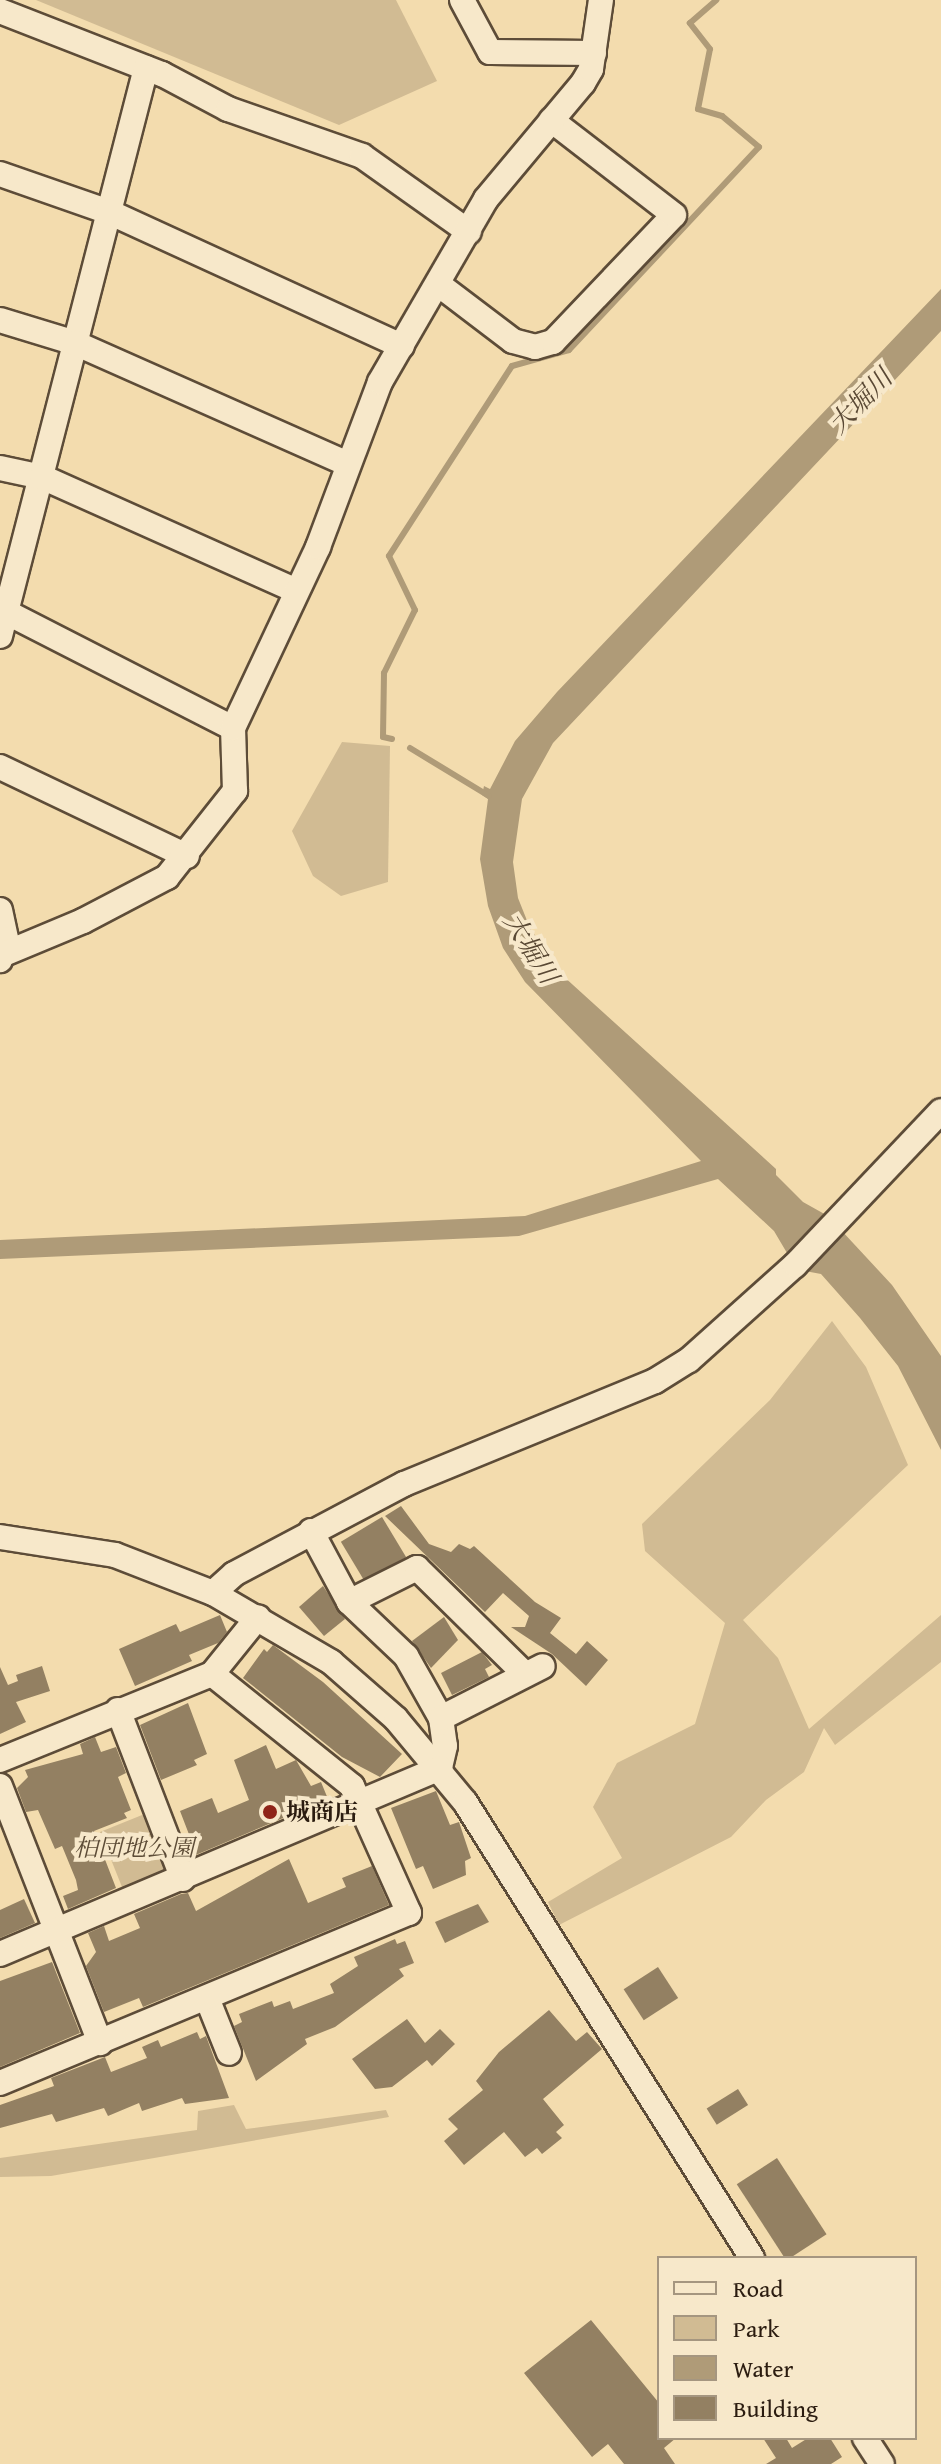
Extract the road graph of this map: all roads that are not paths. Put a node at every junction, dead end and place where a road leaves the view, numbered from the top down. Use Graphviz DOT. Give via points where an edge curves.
graph roads {
  1 [pos="462,0"];
  2 [pos="601,0"];
  3 [pos="0,11"];
  4 [pos="594,53"];
  5 [pos="146,68"];
  6 [pos="551,120"];
  7 [pos="0,174"];
  8 [pos="109,212"];
  9 [pos="469,232"];
  10 [pos="438,284"];
  11 [pos="0,320"];
  12 [pos="75,343"];
  13 [pos="402,346"];
  14 [pos="346,463"];
  15 [pos="0,468"];
  16 [pos="42,477"];
  17 [pos="295,590"];
  18 [pos="6,612"];
  19 [pos="0,636"];
  20 [pos="233,728"];
  21 [pos="0,767"];
  22 [pos="187,856"];
  23 [pos="0,910"];
  24 [pos="2,957"];
  25 [pos="941,1111"];
  26 [pos="311,1531"];
  27 [pos="0,1537"];
  28 [pos="213,1593"];
  29 [pos="349,1602"];
  30 [pos="258,1617"];
  31 [pos="212,1674"];
  32 [pos="118,1710"];
  33 [pos="441,1718"];
  34 [pos="0,1760"];
  35 [pos="440,1768"];
  36 [pos="0,1786"];
  37 [pos="360,1802"];
  38 [pos="183,1879"];
  39 [pos="56,1931"];
  40 [pos="0,1954"];
  41 [pos="207,1998"];
  42 [pos="100,2043"];
  43 [pos="229,2053"];
  44 [pos="0,2083"];
  45 [pos="751,2256"];
  46 [pos="866,2440"];
  47 [pos="882,2464"];
  1 -- 4 [label="street" via="490,52"];
  2 -- 4 [label="street"];
  3 -- 5 [label="street"];
  4 -- 6 [label="street" via="583,83"];
  5 -- 8 [label="street"];
  5 -- 9 [label="street" via="228,109 362,156"];
  6 -- 9 [label="street" via="486,199"];
  6 -- 10 [label="street" via="674,215 553,342 544,345 513,341"];
  7 -- 8 [label="street"];
  8 -- 12 [label="street"];
  8 -- 13 [label="street"];
  9 -- 10 [label="street"];
  10 -- 13 [label="street"];
  11 -- 12 [label="street"];
  12 -- 14 [label="street"];
  12 -- 16 [label="street"];
  13 -- 14 [label="street" via="380,382"];
  14 -- 17 [label="street" via="318,547"];
  15 -- 16 [label="street"];
  16 -- 17 [label="street"];
  16 -- 18 [label="street"];
  17 -- 20 [label="street"];
  18 -- 19 [label="street"];
  18 -- 20 [label="street"];
  20 -- 22 [label="street" via="235,791"];
  21 -- 22 [label="street"];
  22 -- 24 [label="street" via="167,877"];
  23 -- 24 [label="street"];
  25 -- 26 [label="street" via="743,1316 655,1381 404,1484"];
  26 -- 28 [label="street" via="234,1574"];
  26 -- 29 [label="street"];
  27 -- 28 [label="street" via="115,1555"];
  28 -- 30 [label="street"];
  29 -- 33 [label="street" via="406,1656"];
  29 -- 33 [label="street" via="417,1568 534,1670"];
  30 -- 31 [label="street"];
  30 -- 35 [label="street" via="331,1662 396,1719"];
  31 -- 32 [label="street"];
  31 -- 37 [label="street" via="352,1786"];
  32 -- 34 [label="street"];
  32 -- 38 [label="street"];
  33 -- 35 [label="street" via="445,1746"];
  35 -- 37 [label="street"];
  35 -- 45 [label="street"];
  36 -- 39 [label="street"];
  37 -- 38 [label="street"];
  37 -- 41 [label="street" via="409,1913"];
  38 -- 39 [label="street"];
  39 -- 40 [label="street"];
  39 -- 42 [label="street"];
  41 -- 42 [label="street"];
  41 -- 43 [label="street"];
  42 -- 44 [label="street"];
  46 -- 47 [label="street"];
}
